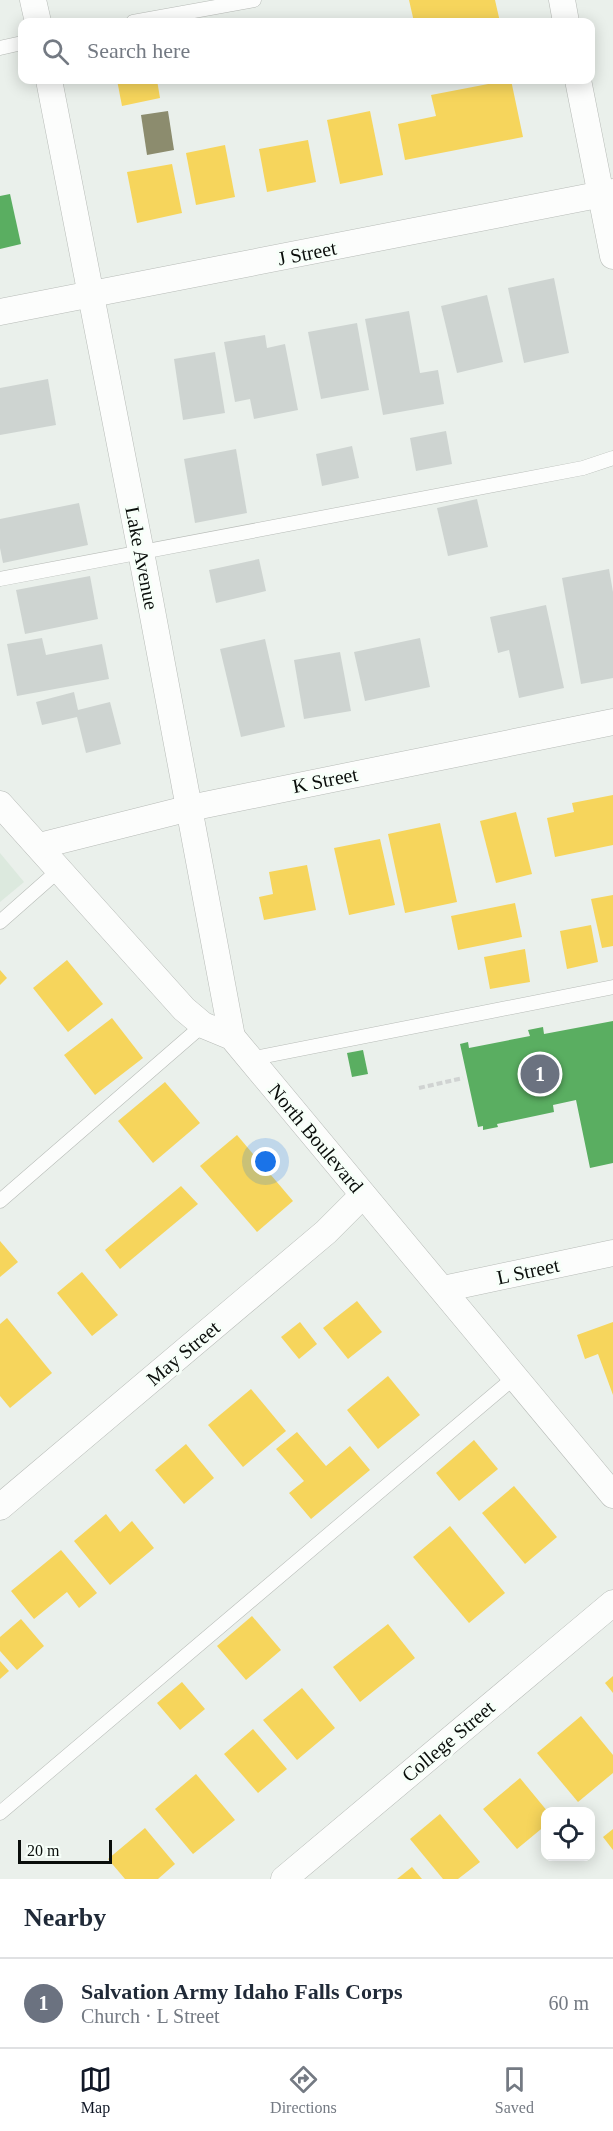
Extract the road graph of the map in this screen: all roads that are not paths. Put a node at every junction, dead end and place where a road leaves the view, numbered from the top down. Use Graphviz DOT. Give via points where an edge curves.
graph roads {
  1 [pos="33,0"];
  2 [pos="254,0"];
  3 [pos="562,0"];
  4 [pos="37,18"];
  5 [pos="155,18"];
  6 [pos="565,18"];
  7 [pos="18,44"];
  8 [pos="0,48"];
  9 [pos="50,84"];
  10 [pos="579,84"];
  11 [pos="607,193"];
  12 [pos="613,256"];
  13 [pos="91,296"];
  14 [pos="0,312"];
  15 [pos="613,458"];
  16 [pos="141,552"];
  17 [pos="0,579"];
  18 [pos="613,722"];
  19 [pos="0,804"];
  20 [pos="190,808"];
  21 [pos="39,846"];
  22 [pos="59,870"];
  23 [pos="0,922"];
  24 [pos="613,987"];
  25 [pos="203,1025"];
  26 [pos="232,1037"];
  27 [pos="250,1059"];
  28 [pos="363,1195"];
  29 [pos="0,1201"];
  30 [pos="613,1253"];
  31 [pos="443,1289"];
  32 [pos="516,1376"];
  33 [pos="613,1495"];
  34 [pos="0,1507"];
  35 [pos="613,1603"];
  36 [pos="0,1813"];
  37 [pos="284,1879"];
  1 -- 4 [label="street"];
  2 -- 5 [label="lane"];
  3 -- 6 [label="street"];
  7 -- 8 [label="lane"];
  9 -- 13 [label="street, Lake Avenue"];
  10 -- 11 [label="street"];
  11 -- 12 [label="street"];
  11 -- 13 [label="street, J Street"];
  13 -- 14 [label="street, J Street"];
  13 -- 16 [label="street, Lake Avenue"];
  15 -- 16 [label="lane" via="583,468"];
  16 -- 17 [label="lane"];
  16 -- 20 [label="street, Lake Avenue"];
  18 -- 20 [label="street, K Street"];
  19 -- 21 [label="street, North Boulevard"];
  20 -- 21 [label="street, K Street"];
  20 -- 26 [label="street, Lake Avenue"];
  21 -- 22 [label="street, North Boulevard"];
  22 -- 23 [label="lane"];
  22 -- 25 [label="street, North Boulevard" via="184,1009"];
  24 -- 27 [label="lane"];
  25 -- 26 [label="street, North Boulevard"];
  25 -- 29 [label="lane"];
  26 -- 27 [label="street, North Boulevard"];
  27 -- 28 [label="street, North Boulevard"];
  28 -- 31 [label="street, North Boulevard"];
  28 -- 34 [label="street, May Street" via="326,1232"];
  30 -- 31 [label="street, L Street"];
  31 -- 32 [label="street, North Boulevard"];
  32 -- 33 [label="street, North Boulevard"];
  32 -- 36 [label="lane"];
  35 -- 37 [label="street, College Street"];
}
